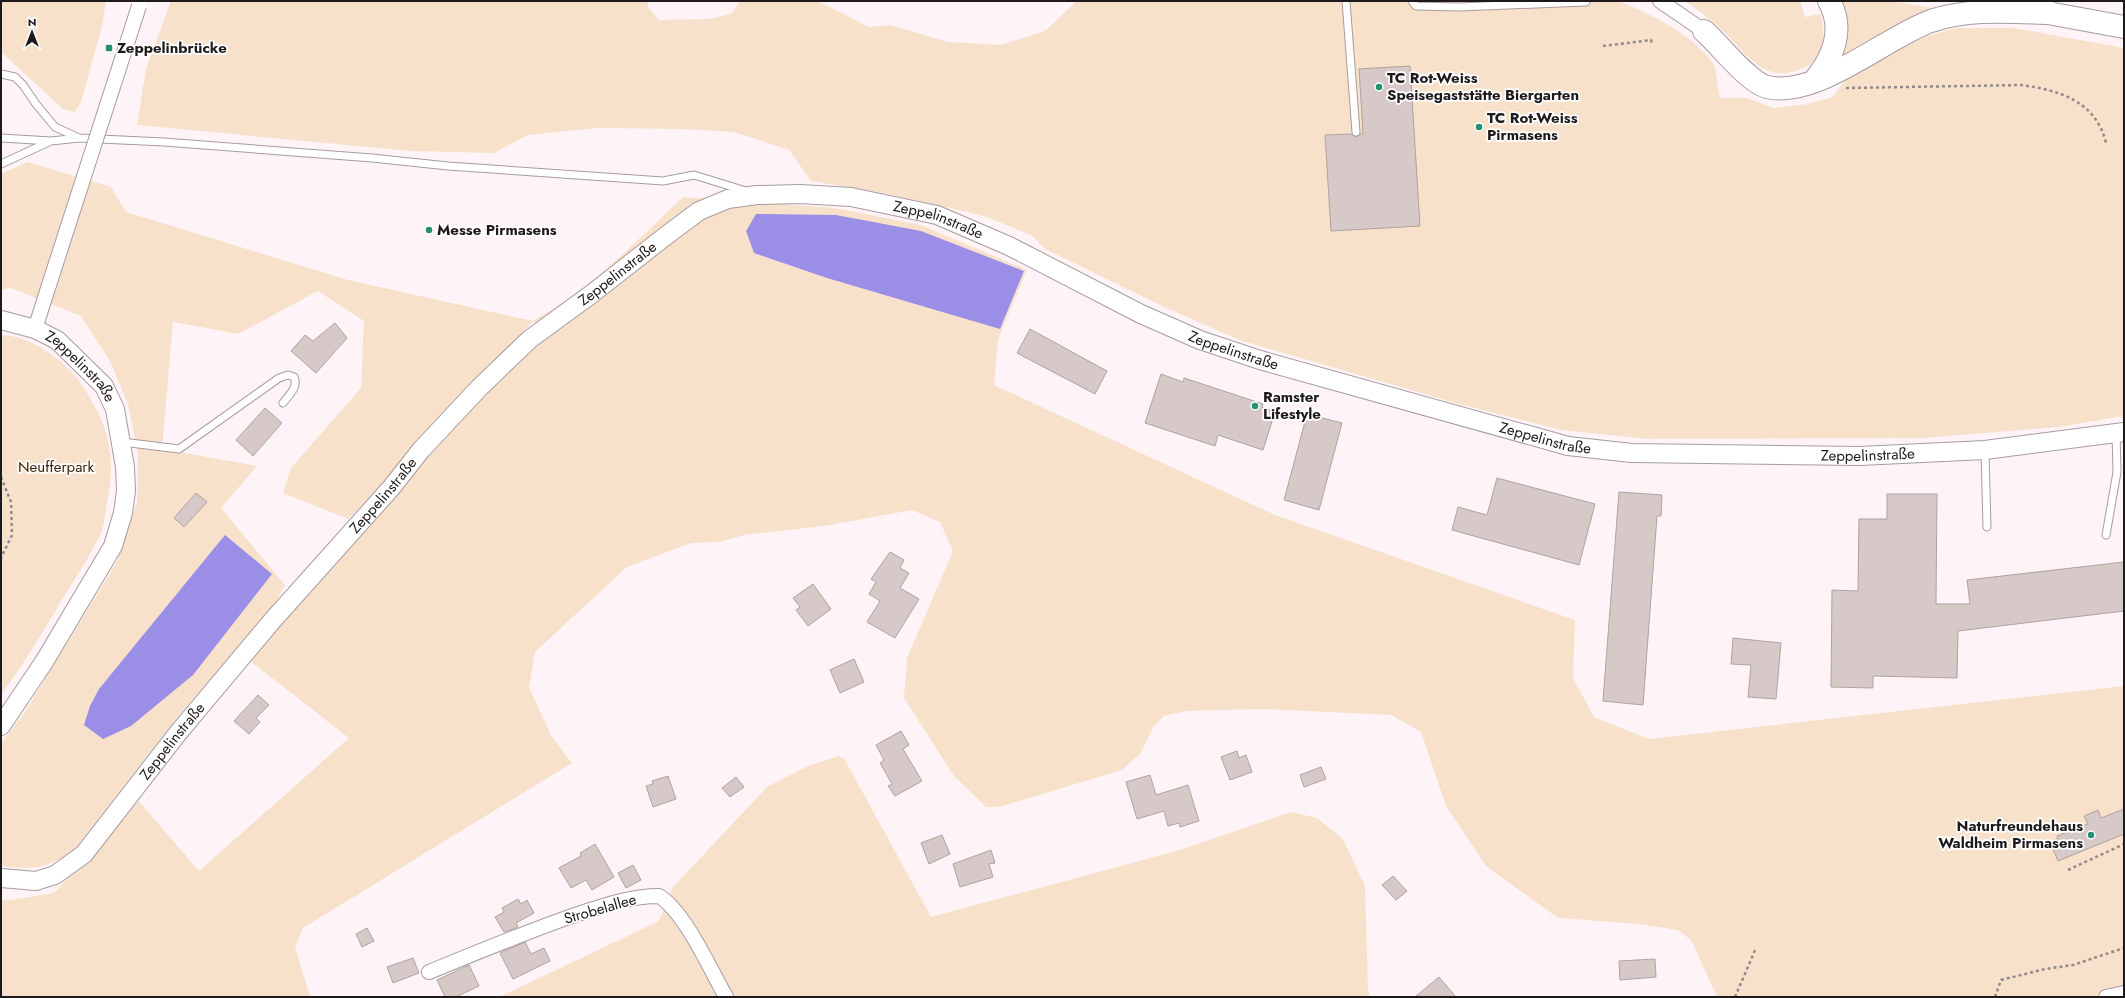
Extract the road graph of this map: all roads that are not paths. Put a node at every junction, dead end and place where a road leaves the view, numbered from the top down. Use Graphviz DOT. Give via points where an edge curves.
graph roads {
  1 [pos="1346,1"];
  2 [pos="1412,1"];
  3 [pos="1660,1"];
  4 [pos="1829,1"];
  5 [pos="1984,1"];
  6 [pos="1586,2"];
  7 [pos="140,4"];
  8 [pos="2052,14"];
  9 [pos="2124,27"];
  10 [pos="1704,30"];
  11 [pos="1,74"];
  12 [pos="1814,82"];
  13 [pos="1356,132"];
  14 [pos="1,138"];
  15 [pos="79,138"];
  16 [pos="51,141"];
  17 [pos="1,164"];
  18 [pos="757,195"];
  19 [pos="1,320"];
  20 [pos="35,329"];
  21 [pos="283,403"];
  22 [pos="2120,433"];
  23 [pos="121,442"];
  24 [pos="1985,450"];
  25 [pos="1987,527"];
  26 [pos="2106,535"];
  27 [pos="1,726"];
  28 [pos="1,878"];
  29 [pos="429,972"];
  30 [pos="2124,993"];
  31 [pos="726,997"];
  32 [pos="2106,997"];
  1 -- 13 [label="lane"];
  2 -- 6 [label="lane" via="1416,6"];
  3 -- 10 [label="street"];
  4 -- 12 [label="highway" via="1836,20 1835,48"];
  5 -- 8 [label="highway"];
  7 -- 20 [label="street, bridge"];
  8 -- 9 [label="highway"];
  8 -- 12 [label="highway" via="1983,11 1931,21"];
  10 -- 12 [label="highway" via="1742,70 1766,86 1781,89"];
  11 -- 15 [label="lane" via="15,77 24,85 55,127"];
  14 -- 16 [label="lane"];
  15 -- 16 [label="lane"];
  15 -- 18 [label="lane" via="164,142 448,166 663,180 694,175"];
  16 -- 17 [label="lane"];
  18 -- 24 [label="street, Zeppelinstraße" via="851,197 937,215 1009,246 1141,314 1200,340 1260,360 1568,446 1632,453 1703,455 1860,456"];
  18 -- 28 [label="street, Zeppelinstraße" via="728,199 698,211 530,339 479,388 421,450 392,488 272,621 178,733 84,854 55,875 36,881"];
  19 -- 20 [label="street, Zeppelinstraße"];
  20 -- 23 [label="street, Zeppelinstraße" via="57,340 104,386 115,409"];
  21 -- 23 [label="lane" via="296,381 288,375 279,378 179,449"];
  22 -- 24 [label="street, Zeppelinstraße"];
  22 -- 26 [label="lane" via="2117,472"];
  23 -- 27 [label="street, Zeppelinstraße" via="126,491 123,513 113,546 52,648"];
  24 -- 25 [label="lane"];
  29 -- 31 [label="street, Strobelallee" via="534,929 591,910 635,897 659,896 672,906 683,921"];
  30 -- 32 [label="street"];
}
